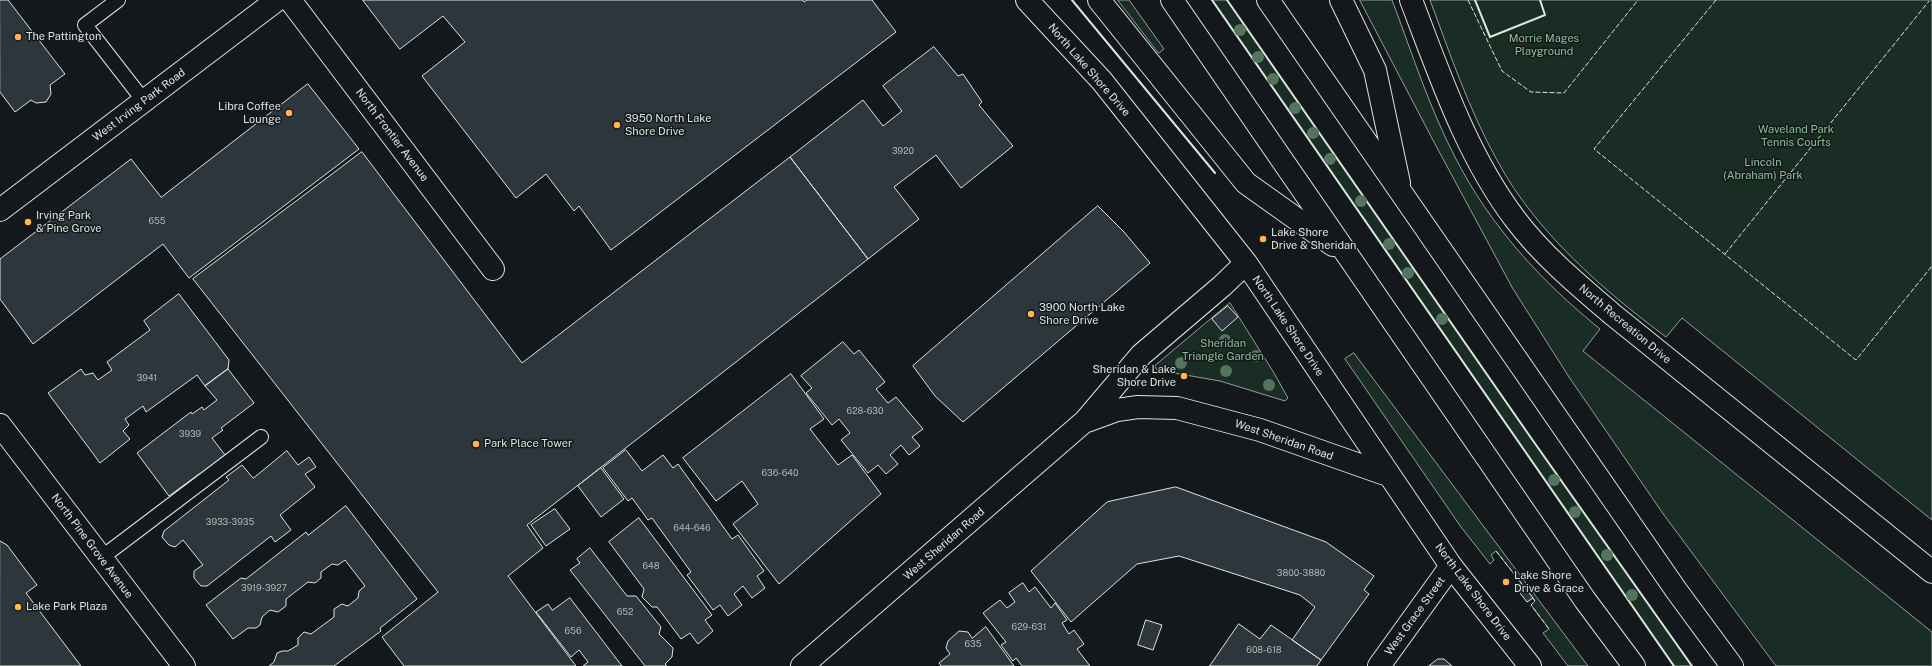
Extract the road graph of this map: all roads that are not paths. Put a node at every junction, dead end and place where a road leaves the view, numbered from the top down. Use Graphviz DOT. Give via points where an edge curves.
graph roads {
  1 [pos="118,0"];
  2 [pos="277,0"];
  3 [pos="290,0"];
  4 [pos="1027,0"];
  5 [pos="1099,0"];
  6 [pos="1172,0"];
  7 [pos="1268,0"];
  8 [pos="1341,0"];
  9 [pos="1411,0"];
  10 [pos="144,101"];
  11 [pos="1401,194"];
  12 [pos="0,210"];
  13 [pos="1345,254"];
  14 [pos="1246,263"];
  15 [pos="493,269"];
  16 [pos="1085,421"];
  17 [pos="0,425"];
  18 [pos="261,437"];
  19 [pos="1388,476"];
  20 [pos="101,558"];
  21 [pos="1451,566"];
  22 [pos="1932,572"];
  23 [pos="184,666"];
  24 [pos="802,666"];
  25 [pos="1379,666"];
  26 [pos="1530,666"];
  27 [pos="1634,666"];
  28 [pos="1732,666"];
  1 -- 10 [label="lane" via="85,25"];
  2 -- 10 [label="main road, West Irving Park Road"];
  3 -- 15 [label="main road, North Frontier Avenue"];
  4 -- 14 [label="main road, North Lake Shore Drive" via="1102,81"];
  5 -- 13 [label="main road" via="1246,183"];
  6 -- 13 [label="main road"];
  7 -- 11 [label="main road"];
  8 -- 11 [label="main road" via="1375,70"];
  9 -- 22 [label="main road, North Recreation Drive" via="1474,154 1511,214 1542,250 1576,284 1612,314"];
  10 -- 12 [label="main road, West Irving Park Road"];
  11 -- 28 [label="main road" via="1676,590"];
  13 -- 27 [label="main road"];
  14 -- 16 [label="main road, West Sheridan Road" via="1141,355"];
  14 -- 19 [label="main road, North Lake Shore Drive"];
  16 -- 19 [label="main road, West Sheridan Road" via="1117,410 1138,407 1177,408 1260,430"];
  16 -- 24 [label="main road, West Sheridan Road"];
  17 -- 20 [label="main road, North Pine Grove Avenue"];
  18 -- 20 [label="lane"];
  19 -- 21 [label="main road, North Lake Shore Drive"];
  20 -- 23 [label="main road, North Pine Grove Avenue"];
  21 -- 25 [label="main road, West Grace Street"];
  21 -- 26 [label="main road, North Lake Shore Drive"];
}
